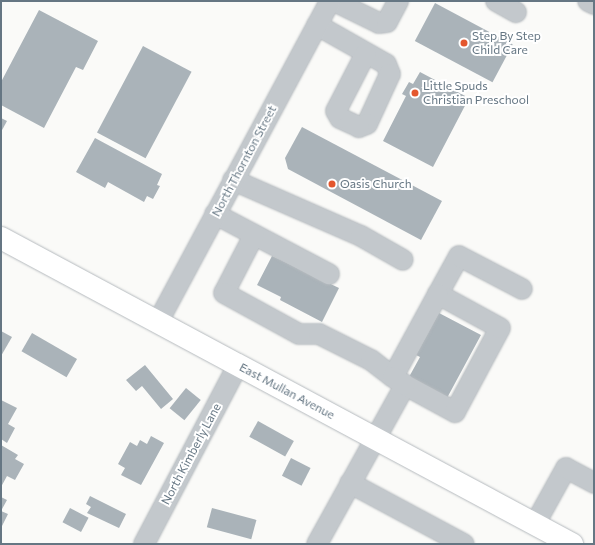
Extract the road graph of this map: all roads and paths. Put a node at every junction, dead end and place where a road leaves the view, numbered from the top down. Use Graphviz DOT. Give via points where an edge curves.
graph roads {
  1 [pos="330,1"];
  2 [pos="334,1"];
  3 [pos="398,1"];
  4 [pos="496,1"];
  5 [pos="588,1"];
  6 [pos="594,4"];
  7 [pos="516,12"];
  8 [pos="317,25"];
  9 [pos="366,53"];
  10 [pos="233,180"];
  11 [pos="215,214"];
  12 [pos="254,234"];
  13 [pos="2,242"];
  14 [pos="403,260"];
  15 [pos="329,274"];
  16 [pos="522,289"];
  17 [pos="438,294"];
  18 [pos="158,322"];
  19 [pos="238,365"];
  20 [pos="399,381"];
  21 [pos="375,438"];
  22 [pos="350,483"];
  23 [pos="594,483"];
  24 [pos="535,524"];
  25 [pos="144,544"];
  26 [pos="317,544"];
  27 [pos="464,544"];
  28 [pos="572,544"];
  1 -- 8 [label="street, North Thornton Street"];
  2 -- 3 [label="street" via="379,23 387,22"];
  4 -- 7 [label="street"];
  5 -- 6 [label="street"];
  8 -- 9 [label="street"];
  8 -- 10 [label="street, North Thornton Street"];
  10 -- 11 [label="street, North Thornton Street"];
  10 -- 14 [label="street" via="361,236"];
  11 -- 12 [label="street"];
  11 -- 18 [label="street, North Thornton Street"];
  12 -- 15 [label="street"];
  12 -- 20 [label="street" via="224,293 299,334 319,334 370,360"];
  13 -- 18 [label="main road, East Mullan Avenue"];
  16 -- 17 [label="street" via="459,256"];
  17 -- 20 [label="street"];
  17 -- 20 [label="street" via="500,328 455,412"];
  18 -- 19 [label="main road, East Mullan Avenue"];
  19 -- 21 [label="main road, East Mullan Avenue"];
  19 -- 25 [label="street, North Kimberly Lane"];
  20 -- 21 [label="street"];
  21 -- 22 [label="street"];
  21 -- 24 [label="main road, East Mullan Avenue"];
  22 -- 26 [label="street"];
  22 -- 27 [label="street"];
  23 -- 24 [label="street" via="566,468"];
  24 -- 28 [label="main road, East Mullan Avenue"];
}
